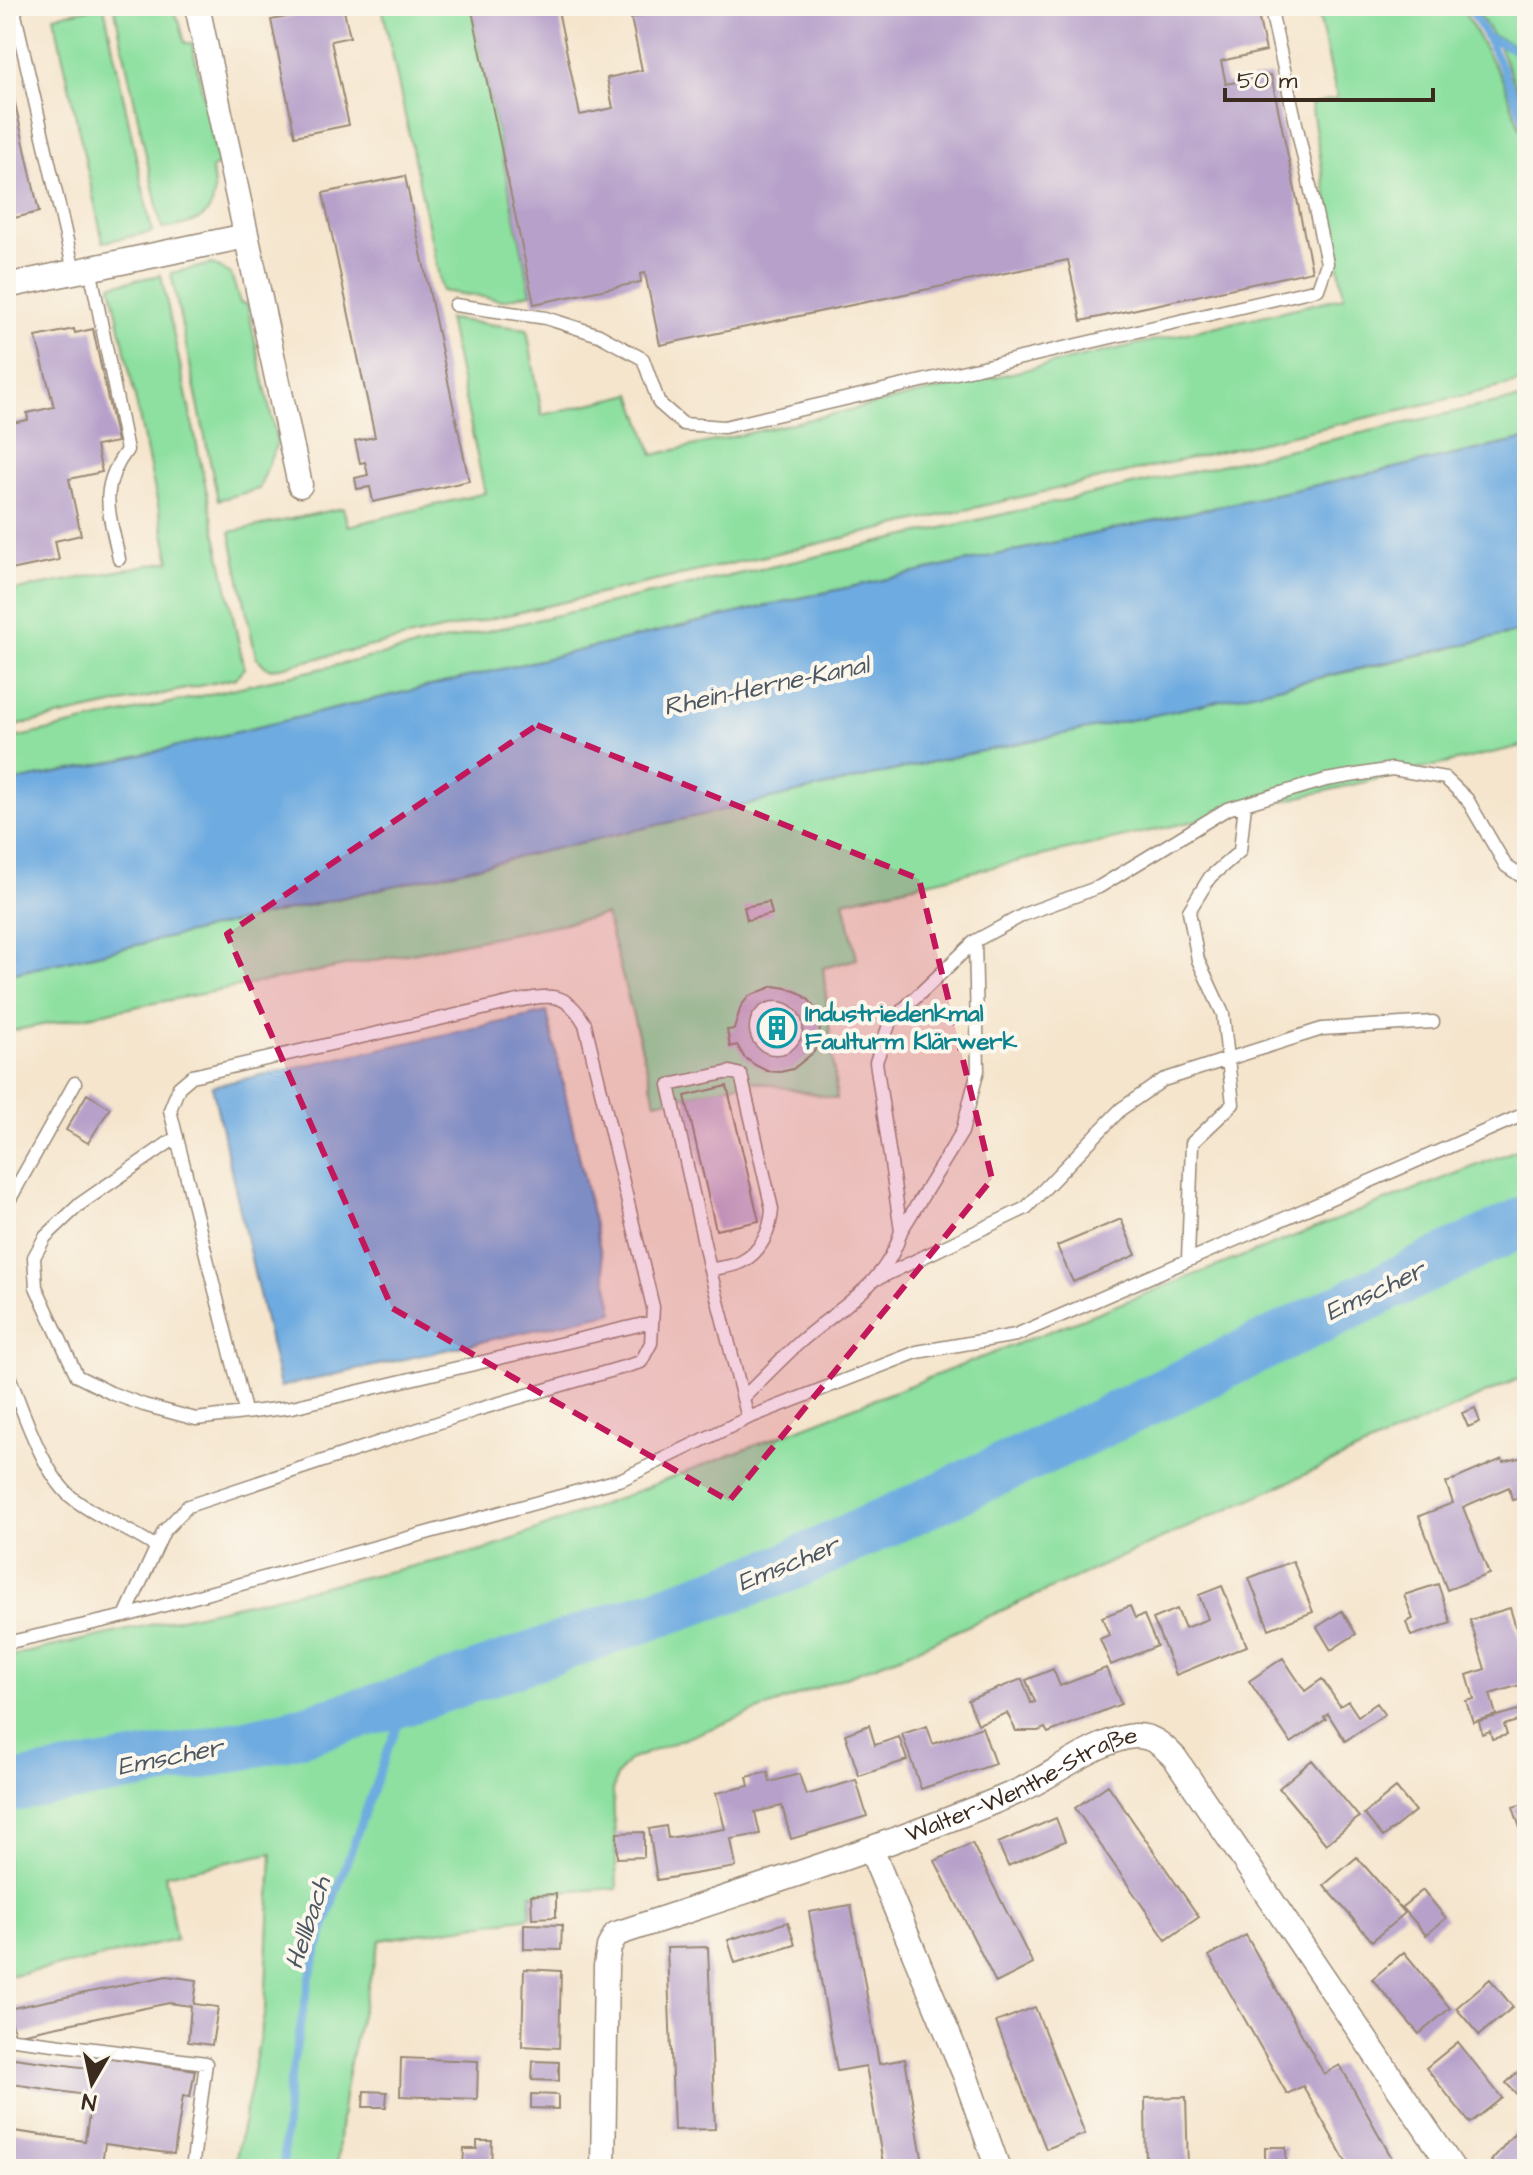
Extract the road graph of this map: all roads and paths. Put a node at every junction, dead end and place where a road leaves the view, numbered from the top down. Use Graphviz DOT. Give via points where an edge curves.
graph roads {
  1 [pos="13,6"];
  2 [pos="197,6"];
  3 [pos="1270,6"];
  4 [pos="6,7"];
  5 [pos="246,236"];
  6 [pos="82,270"];
  7 [pos="6,286"];
  8 [pos="455,305"];
  9 [pos="6,393"];
  10 [pos="6,400"];
  11 [pos="300,485"];
  12 [pos="119,559"];
  13 [pos="1245,804"];
  14 [pos="1527,880"];
  15 [pos="975,941"];
  16 [pos="1433,1022"];
  17 [pos="1228,1059"];
  18 [pos="75,1083"];
  19 [pos="1527,1113"];
  20 [pos="177,1137"];
  21 [pos="6,1206"];
  22 [pos="901,1231"];
  23 [pos="1188,1260"];
  24 [pos="710,1270"];
  25 [pos="879,1278"];
  26 [pos="652,1322"];
  27 [pos="6,1368"];
  28 [pos="743,1398"];
  29 [pos="245,1411"];
  30 [pos="748,1418"];
  31 [pos="156,1547"];
  32 [pos="125,1616"];
  33 [pos="6,1643"];
  34 [pos="871,1849"];
  35 [pos="6,2038"];
  36 [pos="192,2169"];
  37 [pos="603,2169"];
  38 [pos="998,2169"];
  39 [pos="1453,2169"];
  1 -- 4 [label="street"];
  1 -- 6 [label="lane"];
  2 -- 5 [label="street"];
  3 -- 8 [label="lane" via="1327,263 1318,289 724,427 683,424 659,403 643,359 599,335 546,318"];
  5 -- 6 [label="street"];
  5 -- 11 [label="street"];
  6 -- 7 [label="street"];
  6 -- 12 [label="lane" via="127,450 106,493"];
  9 -- 10 [label="lane"];
  13 -- 14 [label="lane" via="1326,780 1392,769 1445,778 1467,799 1506,866"];
  13 -- 15 [label="lane" via="1227,809 1099,887 1025,914"];
  13 -- 17 [label="lane" via="1240,851 1210,877 1189,911 1198,960 1223,1014"];
  15 -- 22 [label="lane" via="978,1070 962,1132"];
  15 -- 22 [label="lane" via="890,1022 876,1062"];
  16 -- 17 [label="lane" via="1322,1029"];
  17 -- 23 [label="lane" via="1233,1104 1192,1143"];
  17 -- 25 [label="lane" via="1163,1080 1121,1109 1026,1208"];
  18 -- 21 [label="lane"];
  19 -- 23 [label="lane"];
  20 -- 26 [label="lane" via="170,1110 179,1087 192,1076 549,995 575,1006 585,1024 653,1307"];
  20 -- 29 [label="lane"];
  20 -- 29 [label="lane" via="80,1204 45,1237 34,1257 36,1287 77,1376 144,1405 196,1419"];
  22 -- 25 [label="lane"];
  23 -- 30 [label="lane" via="1016,1335 917,1352"];
  24 -- 24 [label="lane" via="669,1085 730,1072 741,1075 772,1209 771,1225 742,1262"];
  24 -- 28 [label="lane"];
  25 -- 28 [label="lane" via="801,1341"];
  26 -- 29 [label="lane" via="292,1407"];
  26 -- 31 [label="lane" via="651,1343 641,1362 476,1410 188,1506"];
  27 -- 31 [label="lane" via="49,1471 71,1498"];
  28 -- 30 [label="lane"];
  30 -- 32 [label="lane" via="622,1479"];
  31 -- 32 [label="lane"];
  32 -- 33 [label="lane"];
  34 -- 37 [label="street, Walter-Wenthe-Straße" via="616,1934 606,1966"];
  34 -- 38 [label="street" via="965,2075"];
  34 -- 39 [label="street, Walter-Wenthe-Straße" via="1021,1790 1108,1744 1136,1736 1158,1740 1192,1782"];
  35 -- 36 [label="lane" via="206,2063"];
}
